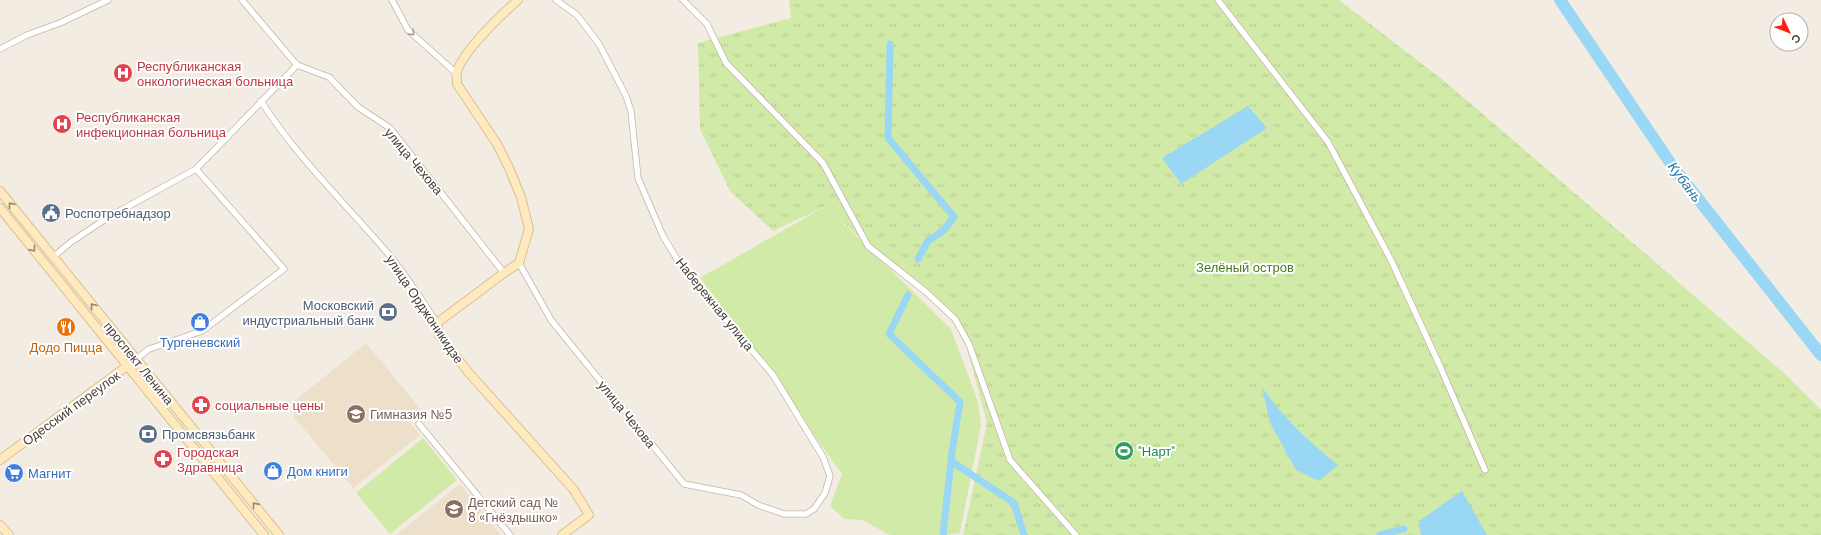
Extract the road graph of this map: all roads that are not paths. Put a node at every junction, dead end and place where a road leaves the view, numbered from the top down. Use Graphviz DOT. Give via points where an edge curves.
graph roads {
  1 [pos="108,0"];
  2 [pos="242,0"];
  3 [pos="392,0"];
  4 [pos="518,0"];
  5 [pos="556,0"];
  6 [pos="683,0"];
  7 [pos="1218,0"];
  8 [pos="0,49"];
  9 [pos="297,65"];
  10 [pos="456,73"];
  11 [pos="261,101"];
  12 [pos="196,169"];
  13 [pos="0,191"];
  14 [pos="0,208"];
  15 [pos="53,257"];
  16 [pos="519,263"];
  17 [pos="504,273"];
  18 [pos="437,323"];
  19 [pos="136,359"];
  20 [pos="127,366"];
  21 [pos="419,424"];
  22 [pos="0,460"];
  23 [pos="1485,470"];
  24 [pos="684,484"];
  25 [pos="0,524"];
  26 [pos="9,535"];
  27 [pos="264,535"];
  28 [pos="280,535"];
  29 [pos="510,535"];
  30 [pos="562,535"];
  31 [pos="1076,535"];
  1 -- 8 [label="street"];
  2 -- 9 [label="street, улица Чехова"];
  3 -- 10 [label="street, one-way" via="408,30"];
  4 -- 10 [label="main road" via="488,28"];
  5 -- 24 [label="street, Набережная улица" via="576,15 599,44 626,96 631,111 638,178 663,236 683,269 773,375 823,457 830,476 825,493 814,509 806,514 784,514 758,505 741,495"];
  6 -- 31 [label="street" via="707,24 726,63 822,163 868,246 926,292 955,319 969,344 1010,460"];
  7 -- 23 [label="street" via="1328,142 1394,267"];
  9 -- 11 [label="street"];
  9 -- 17 [label="street, улица Чехова" via="329,77 358,107 390,128"];
  10 -- 16 [label="main road" via="457,84 497,144 521,197 529,229"];
  11 -- 12 [label="street"];
  11 -- 18 [label="street, улица Орджоникидзе" via="271,117 327,185 391,257"];
  12 -- 15 [label="street" via="107,218"];
  12 -- 19 [label="street, Одесский переулок" via="284,269 202,330 150,348"];
  15 -- 13 [label="main road, проспект Ленина, one-way"];
  14 -- 20 [label="main road, проспект Ленина, one-way"];
  19 -- 15 [label="main road, проспект Ленина, one-way"];
  16 -- 17 [label="main road"];
  16 -- 24 [label="street, улица Чехова" via="552,320"];
  17 -- 18 [label="main road"];
  18 -- 30 [label="main road, улица Орджоникидзе" via="439,335 469,373 574,490 589,515"];
  19 -- 20 [label="street, Одесский переулок"];
  28 -- 19 [label="main road, проспект Ленина, one-way"];
  20 -- 22 [label="main road, Одесский переулок"];
  20 -- 27 [label="main road, проспект Ленина"];
  21 -- 29 [label="street"];
  25 -- 26 [label="main road"];
}
